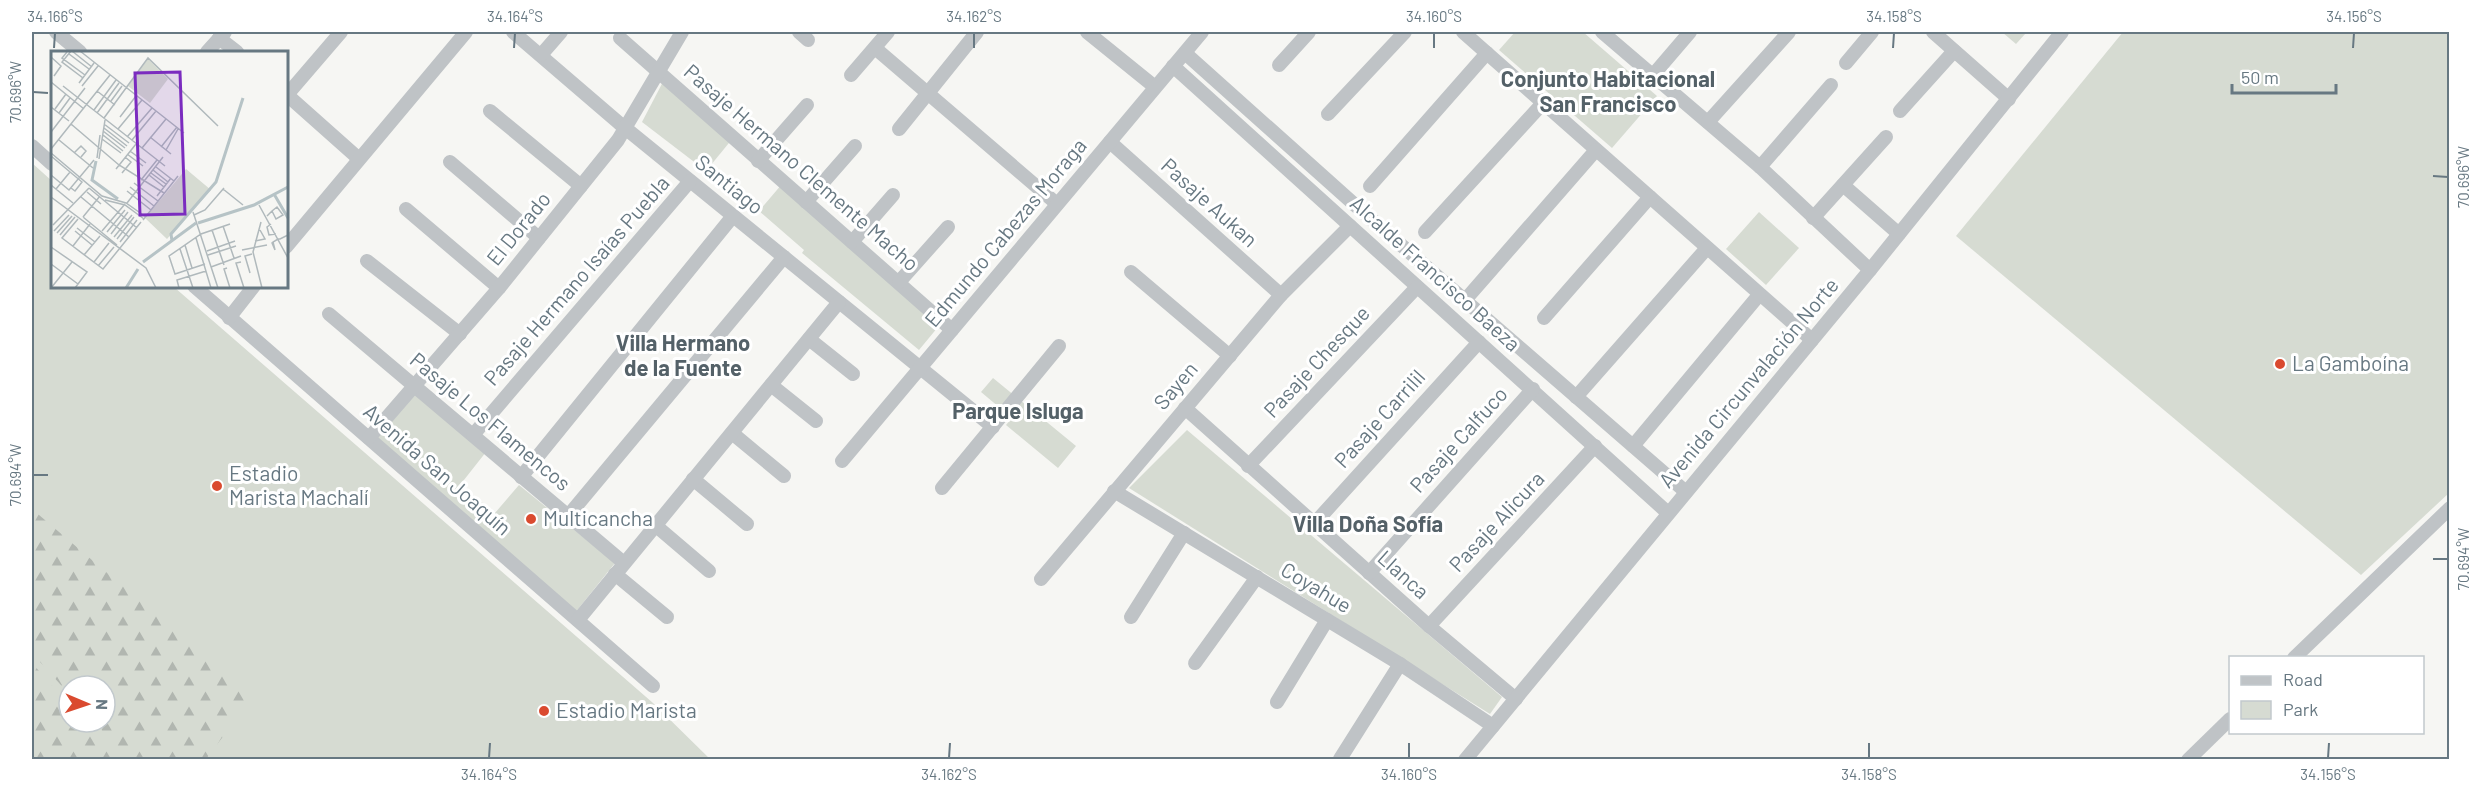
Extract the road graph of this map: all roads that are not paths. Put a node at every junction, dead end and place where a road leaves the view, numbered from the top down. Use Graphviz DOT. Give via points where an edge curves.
graph roads {
  1 [pos="56,32"];
  2 [pos="341,32"];
  3 [pos="466,32"];
  4 [pos="513,32"];
  5 [pos="561,32"];
  6 [pos="682,32"];
  7 [pos="888,32"];
  8 [pos="977,32"];
  9 [pos="1087,32"];
  10 [pos="1202,32"];
  11 [pos="1309,32"];
  12 [pos="1405,32"];
  13 [pos="1463,32"];
  14 [pos="1602,32"];
  15 [pos="1690,32"];
  16 [pos="1789,32"];
  17 [pos="1872,32"];
  18 [pos="1933,32"];
  19 [pos="2062,32"];
  20 [pos="222,35"];
  21 [pos="620,38"];
  22 [pos="875,48"];
  23 [pos="79,51"];
  24 [pos="208,51"];
  25 [pos="236,51"];
  26 [pos="1954,51"];
  27 [pos="1185,53"];
  28 [pos="1487,53"];
  29 [pos="541,55"];
  30 [pos="1846,63"];
  31 [pos="1279,65"];
  32 [pos="1173,66"];
  33 [pos="660,72"];
  34 [pos="1654,74"];
  35 [pos="850,75"];
  36 [pos="1832,85"];
  37 [pos="1155,87"];
  38 [pos="288,94"];
  39 [pos="929,94"];
  40 [pos="288,96"];
  41 [pos="2009,99"];
  42 [pos="1543,103"];
  43 [pos="807,105"];
  44 [pos="490,111"];
  45 [pos="1900,111"];
  46 [pos="1328,114"];
  47 [pos="1708,122"];
  48 [pos="626,128"];
  49 [pos="900,129"];
  50 [pos="1886,137"];
  51 [pos="1110,142"];
  52 [pos="32,146"];
  53 [pos="855,146"];
  54 [pos="1596,150"];
  55 [pos="358,158"];
  56 [pos="758,161"];
  57 [pos="450,162"];
  58 [pos="51,163"];
  59 [pos="1760,167"];
  60 [pos="690,181"];
  61 [pos="1843,185"];
  62 [pos="581,186"];
  63 [pos="1370,186"];
  64 [pos="893,195"];
  65 [pos="1650,197"];
  66 [pos="806,202"];
  67 [pos="1057,204"];
  68 [pos="406,210"];
  69 [pos="733,216"];
  70 [pos="1813,218"];
  71 [pos="1350,226"];
  72 [pos="948,227"];
  73 [pos="1425,232"];
  74 [pos="1899,234"];
  75 [pos="539,238"];
  76 [pos="852,242"];
  77 [pos="288,245"];
  78 [pos="1707,248"];
  79 [pos="784,257"];
  80 [pos="367,261"];
  81 [pos="1870,270"];
  82 [pos="1131,272"];
  83 [pos="899,282"];
  84 [pos="1418,287"];
  85 [pos="196,288"];
  86 [pos="252,288"];
  87 [pos="499,288"];
  88 [pos="1759,295"];
  89 [pos="1281,296"];
  90 [pos="1466,299"];
  91 [pos="839,302"];
  92 [pos="329,314"];
  93 [pos="229,318"];
  94 [pos="1544,318"];
  95 [pos="952,330"];
  96 [pos="460,334"];
  97 [pos="809,339"];
  98 [pos="1812,340"];
  99 [pos="1479,342"];
  100 [pos="1059,346"];
  101 [pos="1230,356"];
  102 [pos="920,368"];
  103 [pos="853,374"];
  104 [pos="414,385"];
  105 [pos="771,385"];
  106 [pos="1533,390"];
  107 [pos="1576,397"];
  108 [pos="1185,408"];
  109 [pos="816,421"];
  110 [pos="993,427"];
  111 [pos="732,433"];
  112 [pos="473,435"];
  113 [pos="369,438"];
  114 [pos="1595,446"];
  115 [pos="1633,446"];
  116 [pos="842,461"];
  117 [pos="1248,466"];
  118 [pos="521,477"];
  119 [pos="784,477"];
  120 [pos="693,479"];
  121 [pos="942,489"];
  122 [pos="1114,491"];
  123 [pos="1686,492"];
  124 [pos="2450,508"];
  125 [pos="1668,513"];
  126 [pos="568,516"];
  127 [pos="747,524"];
  128 [pos="655,525"];
  129 [pos="1313,525"];
  130 [pos="1184,533"];
  131 [pos="620,569"];
  132 [pos="709,571"];
  133 [pos="1369,573"];
  134 [pos="1257,577"];
  135 [pos="1041,579"];
  136 [pos="667,617"];
  137 [pos="1131,617"];
  138 [pos="578,620"];
  139 [pos="1327,620"];
  140 [pos="1429,626"];
  141 [pos="2295,656"];
  142 [pos="1195,663"];
  143 [pos="1400,664"];
  144 [pos="653,686"];
  145 [pos="1516,699"];
  146 [pos="1276,702"];
  147 [pos="2229,719"];
  148 [pos="1493,726"];
  149 [pos="1340,759"];
  150 [pos="1465,759"];
  151 [pos="2188,759"];
  1 -- 23 [label="street"];
  2 -- 38 [label="street"];
  3 -- 55 [label="street"];
  4 -- 29 [label="street, Santiago"];
  5 -- 29 [label="street"];
  6 -- 33 [label="street, El Dorado"];
  7 -- 22 [label="street"];
  8 -- 39 [label="street"];
  9 -- 37 [label="street"];
  10 -- 27 [label="street, Edmundo Cabezas Moraga"];
  11 -- 31 [label="street"];
  12 -- 46 [label="street"];
  13 -- 28 [label="street"];
  14 -- 34 [label="street"];
  15 -- 34 [label="street"];
  16 -- 47 [label="street"];
  17 -- 30 [label="street"];
  18 -- 26 [label="street"];
  19 -- 41 [label="street, Avenida Circunvalación Norte"];
  20 -- 24 [label="street"];
  20 -- 25 [label="street"];
  21 -- 33 [label="street, Pasaje Hermano Clemente Macho"];
  22 -- 35 [label="street"];
  22 -- 39 [label="street"];
  26 -- 41 [label="street"];
  26 -- 45 [label="street"];
  27 -- 32 [label="street, Edmundo Cabezas Moraga"];
  27 -- 90 [label="street, Alcalde Francisco Baeza"];
  28 -- 42 [label="street"];
  28 -- 63 [label="street"];
  29 -- 48 [label="street, Santiago"];
  32 -- 37 [label="street, Edmundo Cabezas Moraga"];
  32 -- 71 [label="street, Alcalde Francisco Baeza"];
  33 -- 48 [label="street, El Dorado"];
  33 -- 56 [label="street, Pasaje Hermano Clemente Macho"];
  34 -- 47 [label="street"];
  36 -- 59 [label="street"];
  37 -- 51 [label="street, Edmundo Cabezas Moraga"];
  39 -- 49 [label="street"];
  39 -- 67 [label="street"];
  40 -- 55 [label="street"];
  41 -- 74 [label="street, Avenida Circunvalación Norte"];
  42 -- 54 [label="street"];
  42 -- 73 [label="street"];
  43 -- 56 [label="street"];
  44 -- 62 [label="street"];
  47 -- 59 [label="street"];
  48 -- 60 [label="street, Santiago"];
  48 -- 62 [label="street, El Dorado"];
  50 -- 61 [label="street"];
  51 -- 67 [label="street, Edmundo Cabezas Moraga"];
  51 -- 89 [label="street, Pasaje Aukan"];
  52 -- 58 [label="street"];
  53 -- 66 [label="street"];
  54 -- 65 [label="street"];
  54 -- 90 [label="street"];
  55 -- 77 [label="street"];
  56 -- 66 [label="street, Pasaje Hermano Clemente Macho"];
  57 -- 75 [label="street"];
  59 -- 70 [label="street"];
  60 -- 69 [label="street, Santiago"];
  60 -- 112 [label="street, Pasaje Hermano Isaías Puebla"];
  61 -- 70 [label="street"];
  61 -- 74 [label="street"];
  62 -- 75 [label="street, El Dorado"];
  64 -- 76 [label="street"];
  65 -- 78 [label="street"];
  65 -- 94 [label="street"];
  66 -- 76 [label="street, Pasaje Hermano Clemente Macho"];
  67 -- 95 [label="street, Edmundo Cabezas Moraga"];
  68 -- 87 [label="street"];
  69 -- 79 [label="street, Santiago"];
  69 -- 118 [label="street"];
  70 -- 81 [label="street"];
  71 -- 84 [label="street, Alcalde Francisco Baeza"];
  71 -- 89 [label="street, Sayen"];
  72 -- 83 [label="street"];
  74 -- 81 [label="street, Avenida Circunvalación Norte"];
  75 -- 87 [label="street, El Dorado"];
  76 -- 83 [label="street, Pasaje Hermano Clemente Macho"];
  78 -- 88 [label="street"];
  78 -- 107 [label="street"];
  79 -- 91 [label="street, Santiago"];
  79 -- 126 [label="street"];
  80 -- 96 [label="street"];
  81 -- 98 [label="street, Avenida Circunvalación Norte"];
  82 -- 101 [label="street"];
  83 -- 95 [label="street, Pasaje Hermano Clemente Macho"];
  84 -- 99 [label="street, Alcalde Francisco Baeza"];
  84 -- 117 [label="street, Pasaje Chesque"];
  85 -- 93 [label="street, Avenida San Joaquín"];
  86 -- 93 [label="street"];
  87 -- 96 [label="street, El Dorado"];
  88 -- 98 [label="street"];
  88 -- 115 [label="street"];
  89 -- 101 [label="street, Sayen"];
  90 -- 107 [label="street, Alcalde Francisco Baeza"];
  91 -- 97 [label="street"];
  91 -- 102 [label="street, Santiago"];
  92 -- 104 [label="street, Pasaje Los Flamencos"];
  93 -- 113 [label="street, Avenida San Joaquín"];
  95 -- 102 [label="street, Edmundo Cabezas Moraga"];
  96 -- 104 [label="street, El Dorado"];
  97 -- 103 [label="street"];
  97 -- 105 [label="street"];
  98 -- 123 [label="street, Avenida Circunvalación Norte"];
  99 -- 106 [label="street, Alcalde Francisco Baeza"];
  99 -- 129 [label="street, Pasaje Carrilil"];
  100 -- 110 [label="street"];
  101 -- 108 [label="street, Sayen"];
  102 -- 110 [label="street, Santiago"];
  102 -- 116 [label="street, Edmundo Cabezas Moraga"];
  104 -- 112 [label="street, Pasaje Los Flamencos"];
  104 -- 113 [label="street, El Dorado"];
  105 -- 109 [label="street"];
  105 -- 111 [label="street"];
  106 -- 114 [label="street, Alcalde Francisco Baeza"];
  106 -- 133 [label="street, Pasaje Calfuco"];
  107 -- 115 [label="street, Alcalde Francisco Baeza"];
  108 -- 117 [label="street, Llanca"];
  108 -- 122 [label="street, Sayen"];
  110 -- 121 [label="street"];
  111 -- 119 [label="street"];
  111 -- 120 [label="street"];
  112 -- 118 [label="street, Pasaje Los Flamencos"];
  113 -- 138 [label="street, Avenida San Joaquín"];
  114 -- 125 [label="street, Alcalde Francisco Baeza"];
  114 -- 140 [label="street, Pasaje Alicura"];
  115 -- 123 [label="street, Alcalde Francisco Baeza"];
  117 -- 129 [label="street, Llanca"];
  118 -- 126 [label="street, Pasaje Los Flamencos"];
  120 -- 127 [label="street"];
  120 -- 128 [label="street"];
  122 -- 130 [label="street, Coyahue"];
  122 -- 135 [label="street, Sayen"];
  123 -- 125 [label="street, Avenida Circunvalación Norte"];
  124 -- 141 [label="street"];
  125 -- 145 [label="street, Avenida Circunvalación Norte"];
  126 -- 131 [label="street, Pasaje Los Flamencos"];
  128 -- 131 [label="street"];
  128 -- 132 [label="street"];
  129 -- 133 [label="street, Llanca"];
  130 -- 134 [label="street, Coyahue"];
  130 -- 137 [label="street"];
  131 -- 136 [label="street, Pasaje Los Flamencos"];
  131 -- 138 [label="street"];
  133 -- 140 [label="street, Llanca"];
  134 -- 139 [label="street, Coyahue"];
  134 -- 142 [label="street"];
  138 -- 144 [label="street, Avenida San Joaquín"];
  139 -- 143 [label="street, Coyahue"];
  139 -- 146 [label="street"];
  140 -- 145 [label="street, Llanca"];
  143 -- 148 [label="street, Coyahue"];
  143 -- 149 [label="street"];
  145 -- 148 [label="street, Avenida Circunvalación Norte"];
  147 -- 151 [label="street"];
  148 -- 150 [label="street, Avenida Circunvalación Norte"];
}
